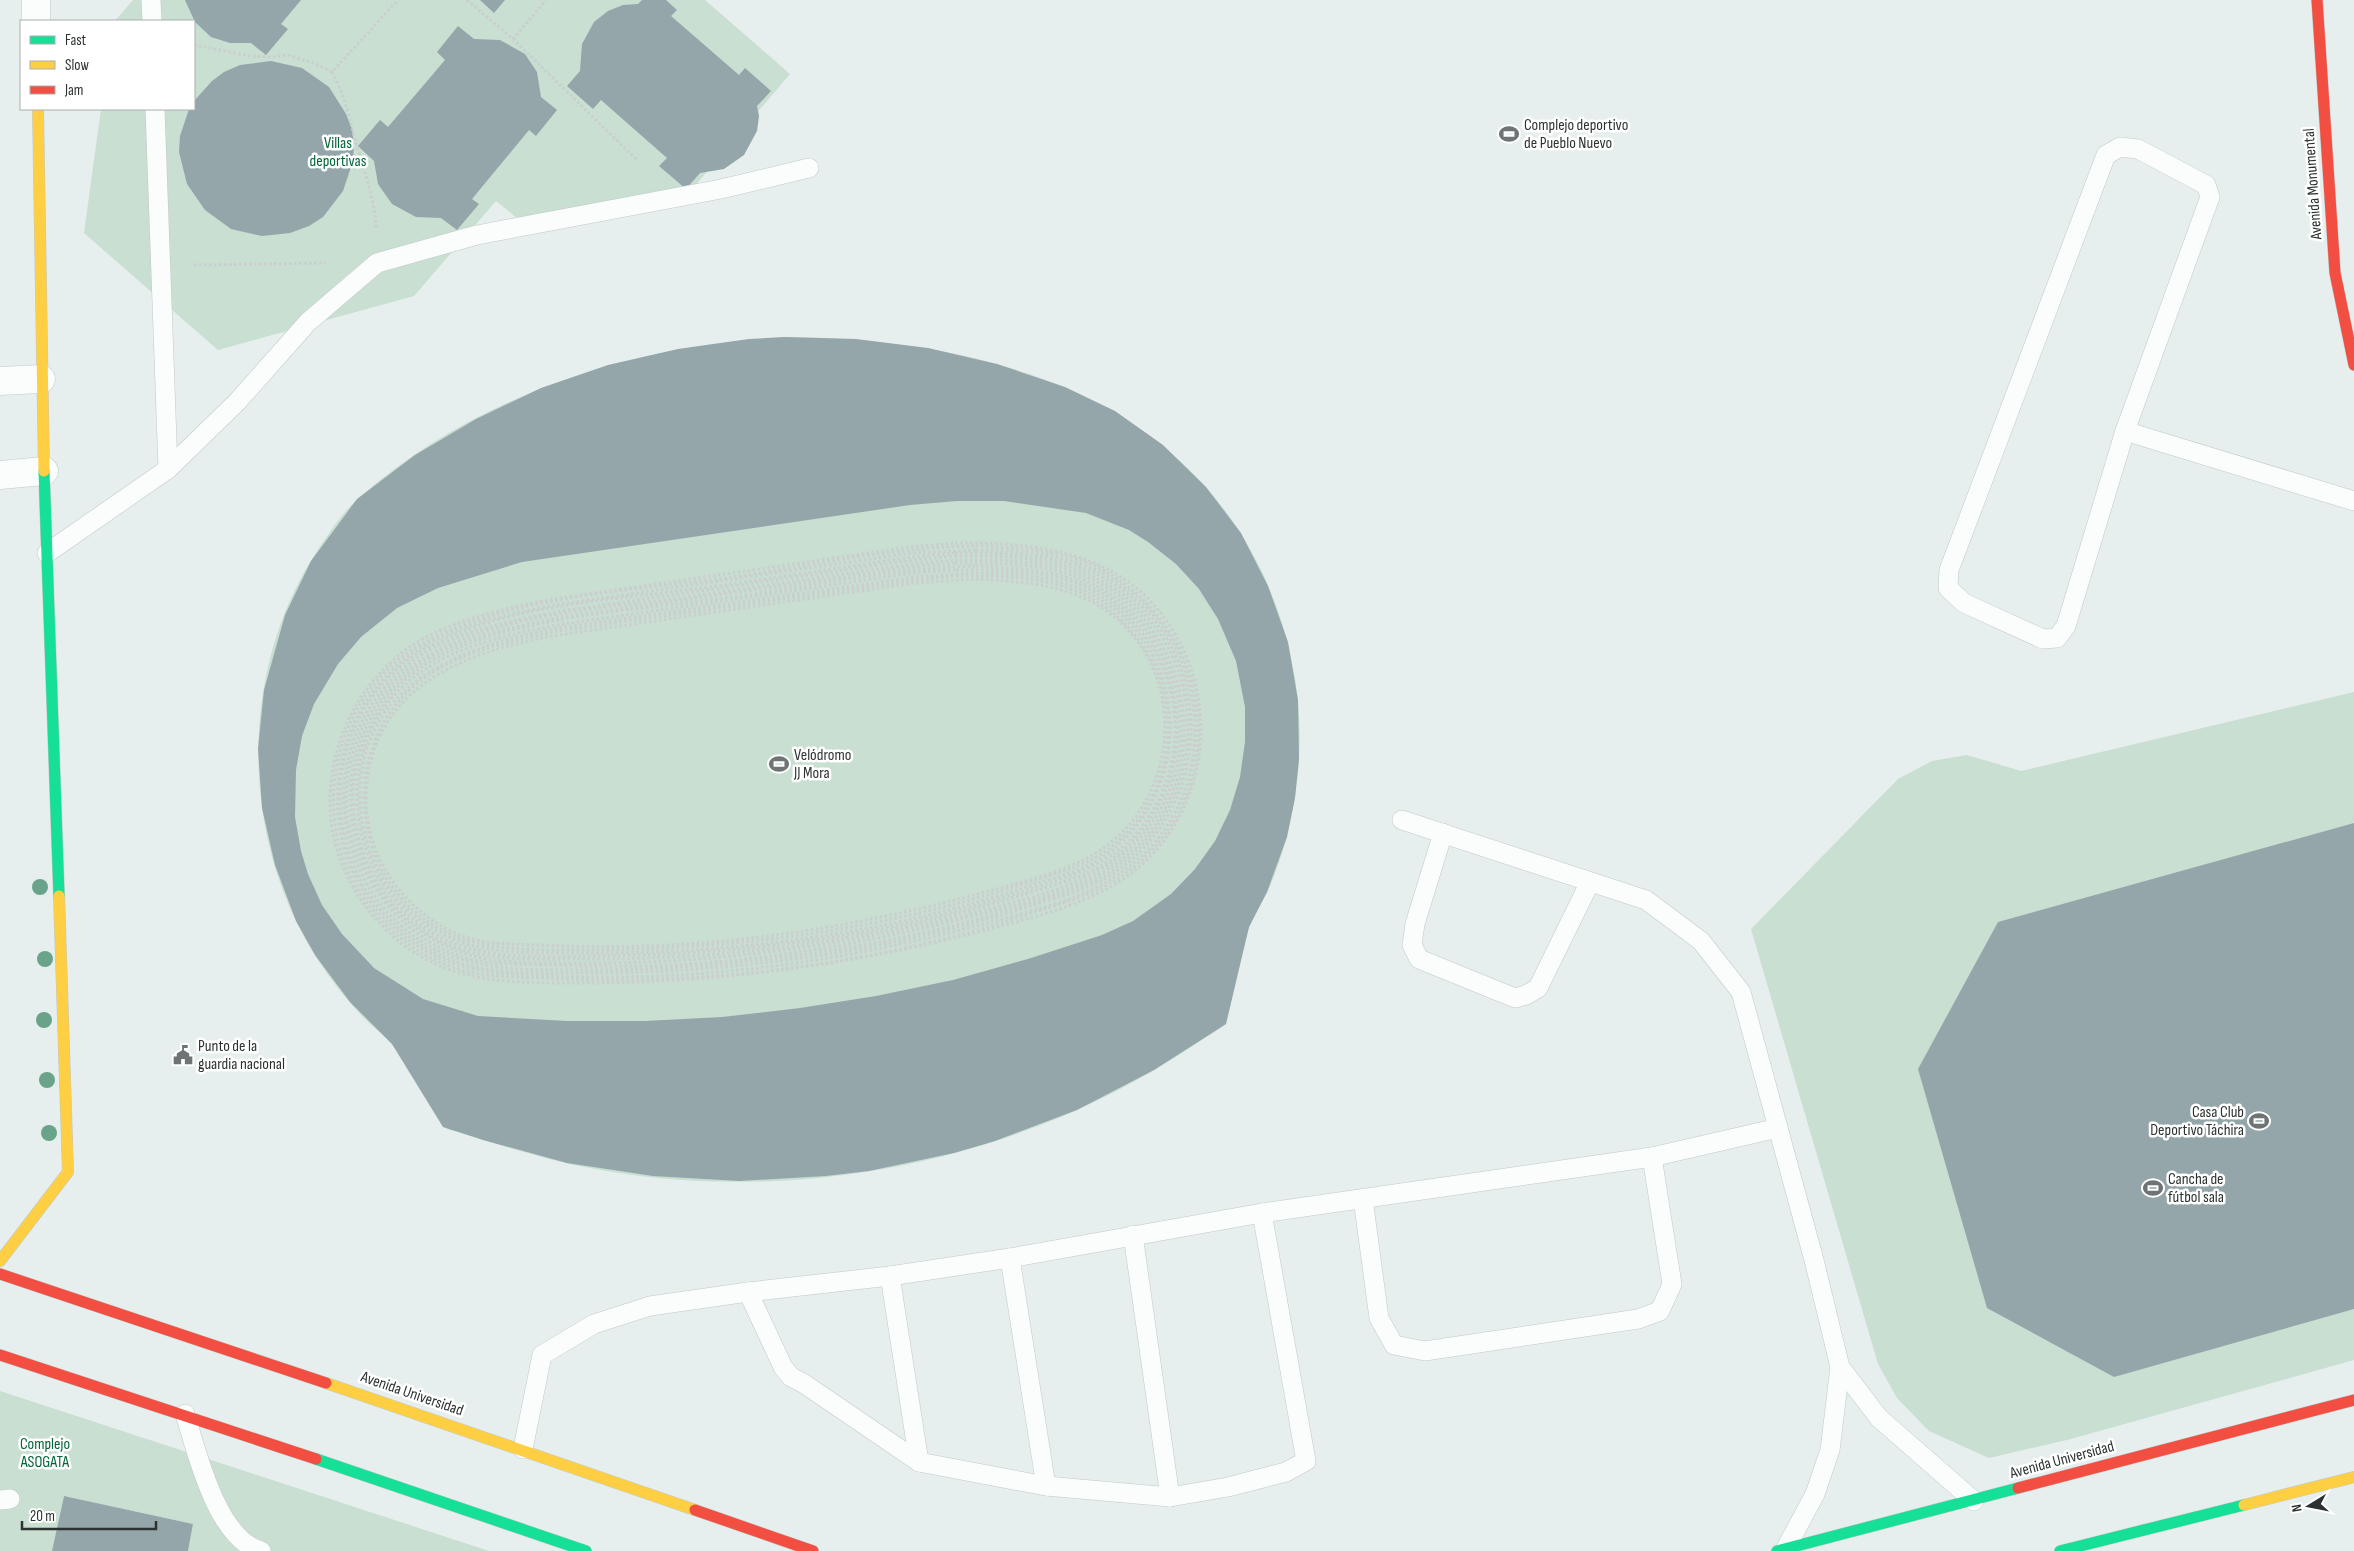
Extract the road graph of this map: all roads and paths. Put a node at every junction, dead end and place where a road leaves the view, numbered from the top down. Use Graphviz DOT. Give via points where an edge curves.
graph roads {
  1 [pos="36,0"];
  2 [pos="151,0"];
  3 [pos="398,0"];
  4 [pos="467,0"];
  5 [pos="546,0"];
  6 [pos="2317,0"];
  7 [pos="36,20"];
  8 [pos="152,20"];
  9 [pos="513,40"];
  10 [pos="195,45"];
  11 [pos="332,72"];
  12 [pos="38,110"];
  13 [pos="155,110"];
  14 [pos="638,161"];
  15 [pos="809,168"];
  16 [pos="377,263"];
  17 [pos="160,266"];
  18 [pos="2354,365"];
  19 [pos="41,379"];
  20 [pos="0,381"];
  21 [pos="2125,431"];
  22 [pos="168,469"];
  23 [pos="44,472"];
  24 [pos="0,474"];
  25 [pos="2354,501"];
  26 [pos="48,553"];
  27 [pos="1040,566"];
  28 [pos="1402,820"];
  29 [pos="1443,833"];
  30 [pos="1590,882"];
  31 [pos="1778,1128"];
  32 [pos="1652,1157"];
  33 [pos="1364,1199"];
  34 [pos="1262,1212"];
  35 [pos="1134,1234"];
  36 [pos="1010,1258"];
  37 [pos="0,1261"];
  38 [pos="0,1274"];
  39 [pos="890,1276"];
  40 [pos="748,1292"];
  41 [pos="0,1355"];
  42 [pos="1840,1367"];
  43 [pos="2354,1400"];
  44 [pos="185,1414"];
  45 [pos="523,1449"];
  46 [pos="919,1462"];
  47 [pos="2354,1477"];
  48 [pos="1046,1486"];
  49 [pos="1170,1497"];
  50 [pos="1974,1501"];
  51 [pos="1782,1549"];
  52 [pos="261,1551"];
  53 [pos="586,1551"];
  54 [pos="813,1551"];
  55 [pos="2060,1551"];
  1 -- 7 [label="street"];
  2 -- 8 [label="lane"];
  3 -- 11 [label="path"];
  4 -- 9 [label="path"];
  5 -- 9 [label="path"];
  6 -- 18 [label="street, Avenida Monumental" via="2335,273"];
  9 -- 14 [label="path"];
  10 -- 11 [label="path" via="252,56 286,55"];
  11 -- 16 [label="path" via="344,97 372,194 376,211"];
  12 -- 19 [label="street"];
  13 -- 17 [label="lane"];
  15 -- 16 [label="lane" via="721,189 477,235"];
  16 -- 17 [label="path"];
  16 -- 22 [label="lane" via="308,322 238,402"];
  17 -- 22 [label="lane"];
  19 -- 20 [label="street"];
  19 -- 23 [label="street"];
  21 -- 21 [label="lane" via="2210,197 2206,184 2138,149 2120,147 2106,155 1948,570 1948,588 1964,603 2043,639 2057,638 2066,626"];
  21 -- 25 [label="lane"];
  22 -- 26 [label="lane"];
  23 -- 24 [label="street"];
  23 -- 26 [label="street"];
  26 -- 37 [label="street" via="68,1172"];
  27 -- 27 [label="path" via="976,579 915,583 543,638 453,665 410,694 379,738 368,774 366,804 378,856 402,894 425,915 451,931 493,943 564,947 712,942 858,923 1002,888 1085,860 1122,833 1149,797 1163,754 1165,716 1151,665 1139,645 1119,622 1088,600 1053,587"];
  27 -- 27 [label="path" via="914,573 557,625 507,636 450,656 428,667 403,687 382,712 367,741 358,772 356,805 359,829 369,860 390,895 412,918 439,936 491,953 564,956 712,952 860,933 995,900 1082,872 1123,846 1158,802 1172,763 1174,707 1160,661 1143,633 1126,615 1086,588"];
  27 -- 27 [label="path" via="976,563 913,567 556,618 505,630 447,650 418,666 392,688 364,731 350,788 353,830 363,862 374,885 396,912 444,946 491,960 564,963 714,958 861,939 997,906 1084,878 1127,851 1160,812 1178,765 1181,706 1162,650 1137,616 1118,599 1089,582"];
  27 -- 27 [label="path" via="976,556 913,560 555,612 504,623 436,647 406,666 382,691 362,720 352,744 345,770 343,806 346,831 360,874 397,922 441,952 490,966 564,970 714,965 844,949 945,927 1079,887 1125,861 1150,838 1165,815 1177,792 1184,766 1189,731 1187,705 1172,655 1135,605 1092,576 1067,566"];
  27 -- 27 [label="path" via="976,546 911,550 554,602 475,621 432,638 386,671 363,700 345,732 337,759 333,796 338,842 348,869 366,902 384,923 405,942 437,961 481,975 564,980 639,980 790,968 938,940 1091,893 1138,864 1158,844 1174,820 1190,786 1196,760 1197,704 1191,676 1176,641 1142,598 1096,566 1070,557"];
  28 -- 29 [label="lane"];
  29 -- 30 [label="lane"];
  29 -- 30 [label="lane" via="1415,924 1412,945 1419,959 1515,998 1526,996 1538,988"];
  30 -- 31 [label="lane" via="1646,900 1701,941 1741,992"];
  31 -- 32 [label="lane"];
  31 -- 42 [label="lane"];
  32 -- 33 [label="lane"];
  32 -- 33 [label="lane" via="1672,1284 1660,1311 1638,1319 1425,1351 1394,1345 1378,1318"];
  33 -- 34 [label="lane"];
  34 -- 35 [label="lane"];
  34 -- 49 [label="lane" via="1306,1461 1286,1472"];
  35 -- 36 [label="lane"];
  35 -- 49 [label="lane"];
  36 -- 39 [label="lane"];
  36 -- 48 [label="lane"];
  38 -- 45 [label="street, Avenida Universidad"];
  39 -- 40 [label="lane"];
  39 -- 46 [label="lane"];
  40 -- 45 [label="lane" via="650,1306 594,1324 542,1355"];
  40 -- 46 [label="lane" via="783,1367 791,1377"];
  41 -- 44 [label="street"];
  42 -- 50 [label="lane" via="1879,1418"];
  42 -- 51 [label="lane" via="1830,1450 1815,1494"];
  43 -- 50 [label="street, Avenida Universidad"];
  44 -- 52 [label="lane" via="207,1486 232,1530 248,1548"];
  44 -- 53 [label="street"];
  45 -- 54 [label="street, Avenida Universidad"];
  46 -- 48 [label="lane"];
  47 -- 55 [label="street"];
  48 -- 49 [label="lane"];
  50 -- 51 [label="street, Avenida Universidad"];
}
